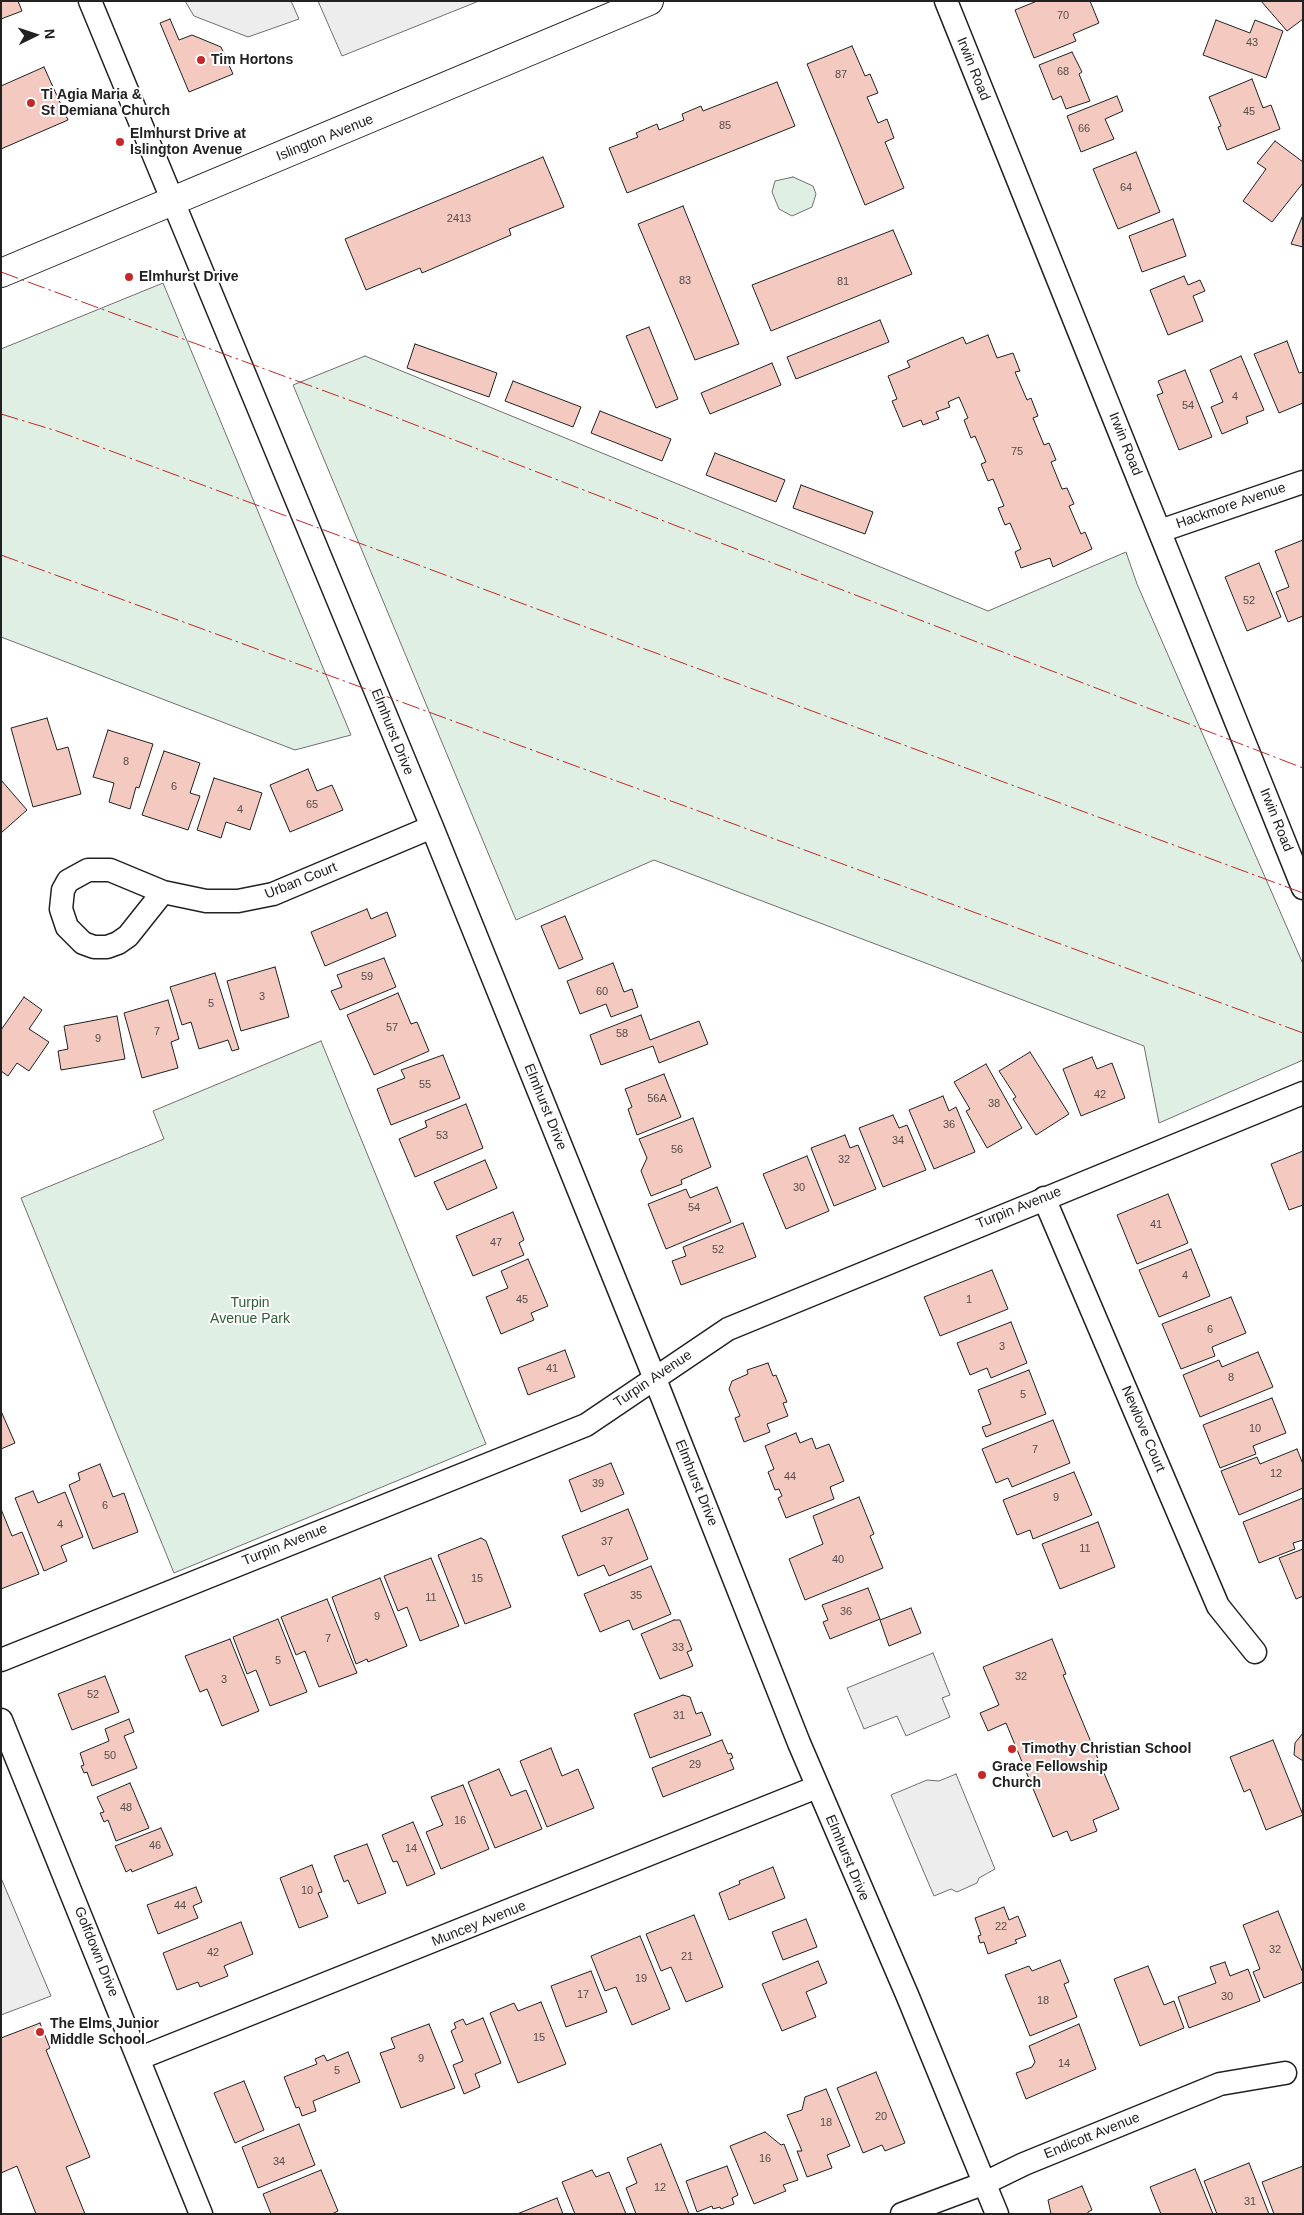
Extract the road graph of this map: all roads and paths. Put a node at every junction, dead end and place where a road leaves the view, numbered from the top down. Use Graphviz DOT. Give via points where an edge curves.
graph roads {
  1 [pos="90,1"];
  2 [pos="649,1"];
  3 [pos="946,1"];
  4 [pos="172,200"];
  5 [pos="1,273"];
  6 [pos="1303,482"];
  7 [pos="1160,531"];
  8 [pos="432,827"];
  9 [pos="1303,888"];
  10 [pos="163,892"];
  11 [pos="1303,1093"];
  12 [pos="1044,1198"];
  13 [pos="655,1379"];
  14 [pos="1255,1652"];
  15 [pos="1,1660"];
  16 [pos="1,1720"];
  17 [pos="817,1787"];
  18 [pos="140,2058"];
  19 [pos="1285,2072"];
  20 [pos="984,2183"];
  21 [pos="201,2214"];
  22 [pos="902,2214"];
  23 [pos="997,2214"];
  1 -- 4 [label="street, Elmhurst Drive"];
  2 -- 4 [label="main road, Islington Avenue"];
  3 -- 7 [label="street, Irwin Road"];
  4 -- 5 [label="main road, Islington Avenue"];
  4 -- 8 [label="street, Elmhurst Drive"];
  6 -- 7 [label="street, Hackmore Avenue"];
  7 -- 9 [label="street, Irwin Road"];
  8 -- 10 [label="street, Urban Court" via="255,899 206,901"];
  8 -- 13 [label="street, Elmhurst Drive"];
  11 -- 12 [label="street, Turpin Avenue"];
  12 -- 13 [label="street, Turpin Avenue" via="728,1329"];
  12 -- 14 [label="street, Newlove Court" via="1218,1606"];
  13 -- 15 [label="street, Turpin Avenue" via="586,1425"];
  13 -- 17 [label="street, Elmhurst Drive"];
  16 -- 18 [label="street, Golfdown Drive"];
  17 -- 18 [label="street, Muncey Avenue"];
  17 -- 20 [label="street, Elmhurst Drive"];
  18 -- 21 [label="street, Golfdown Drive"];
  19 -- 20 [label="street, Endicott Avenue" via="1220,2084"];
  20 -- 22 [label="street, Endicott Avenue"];
  20 -- 23 [label="street, Elmhurst Drive"];
}
